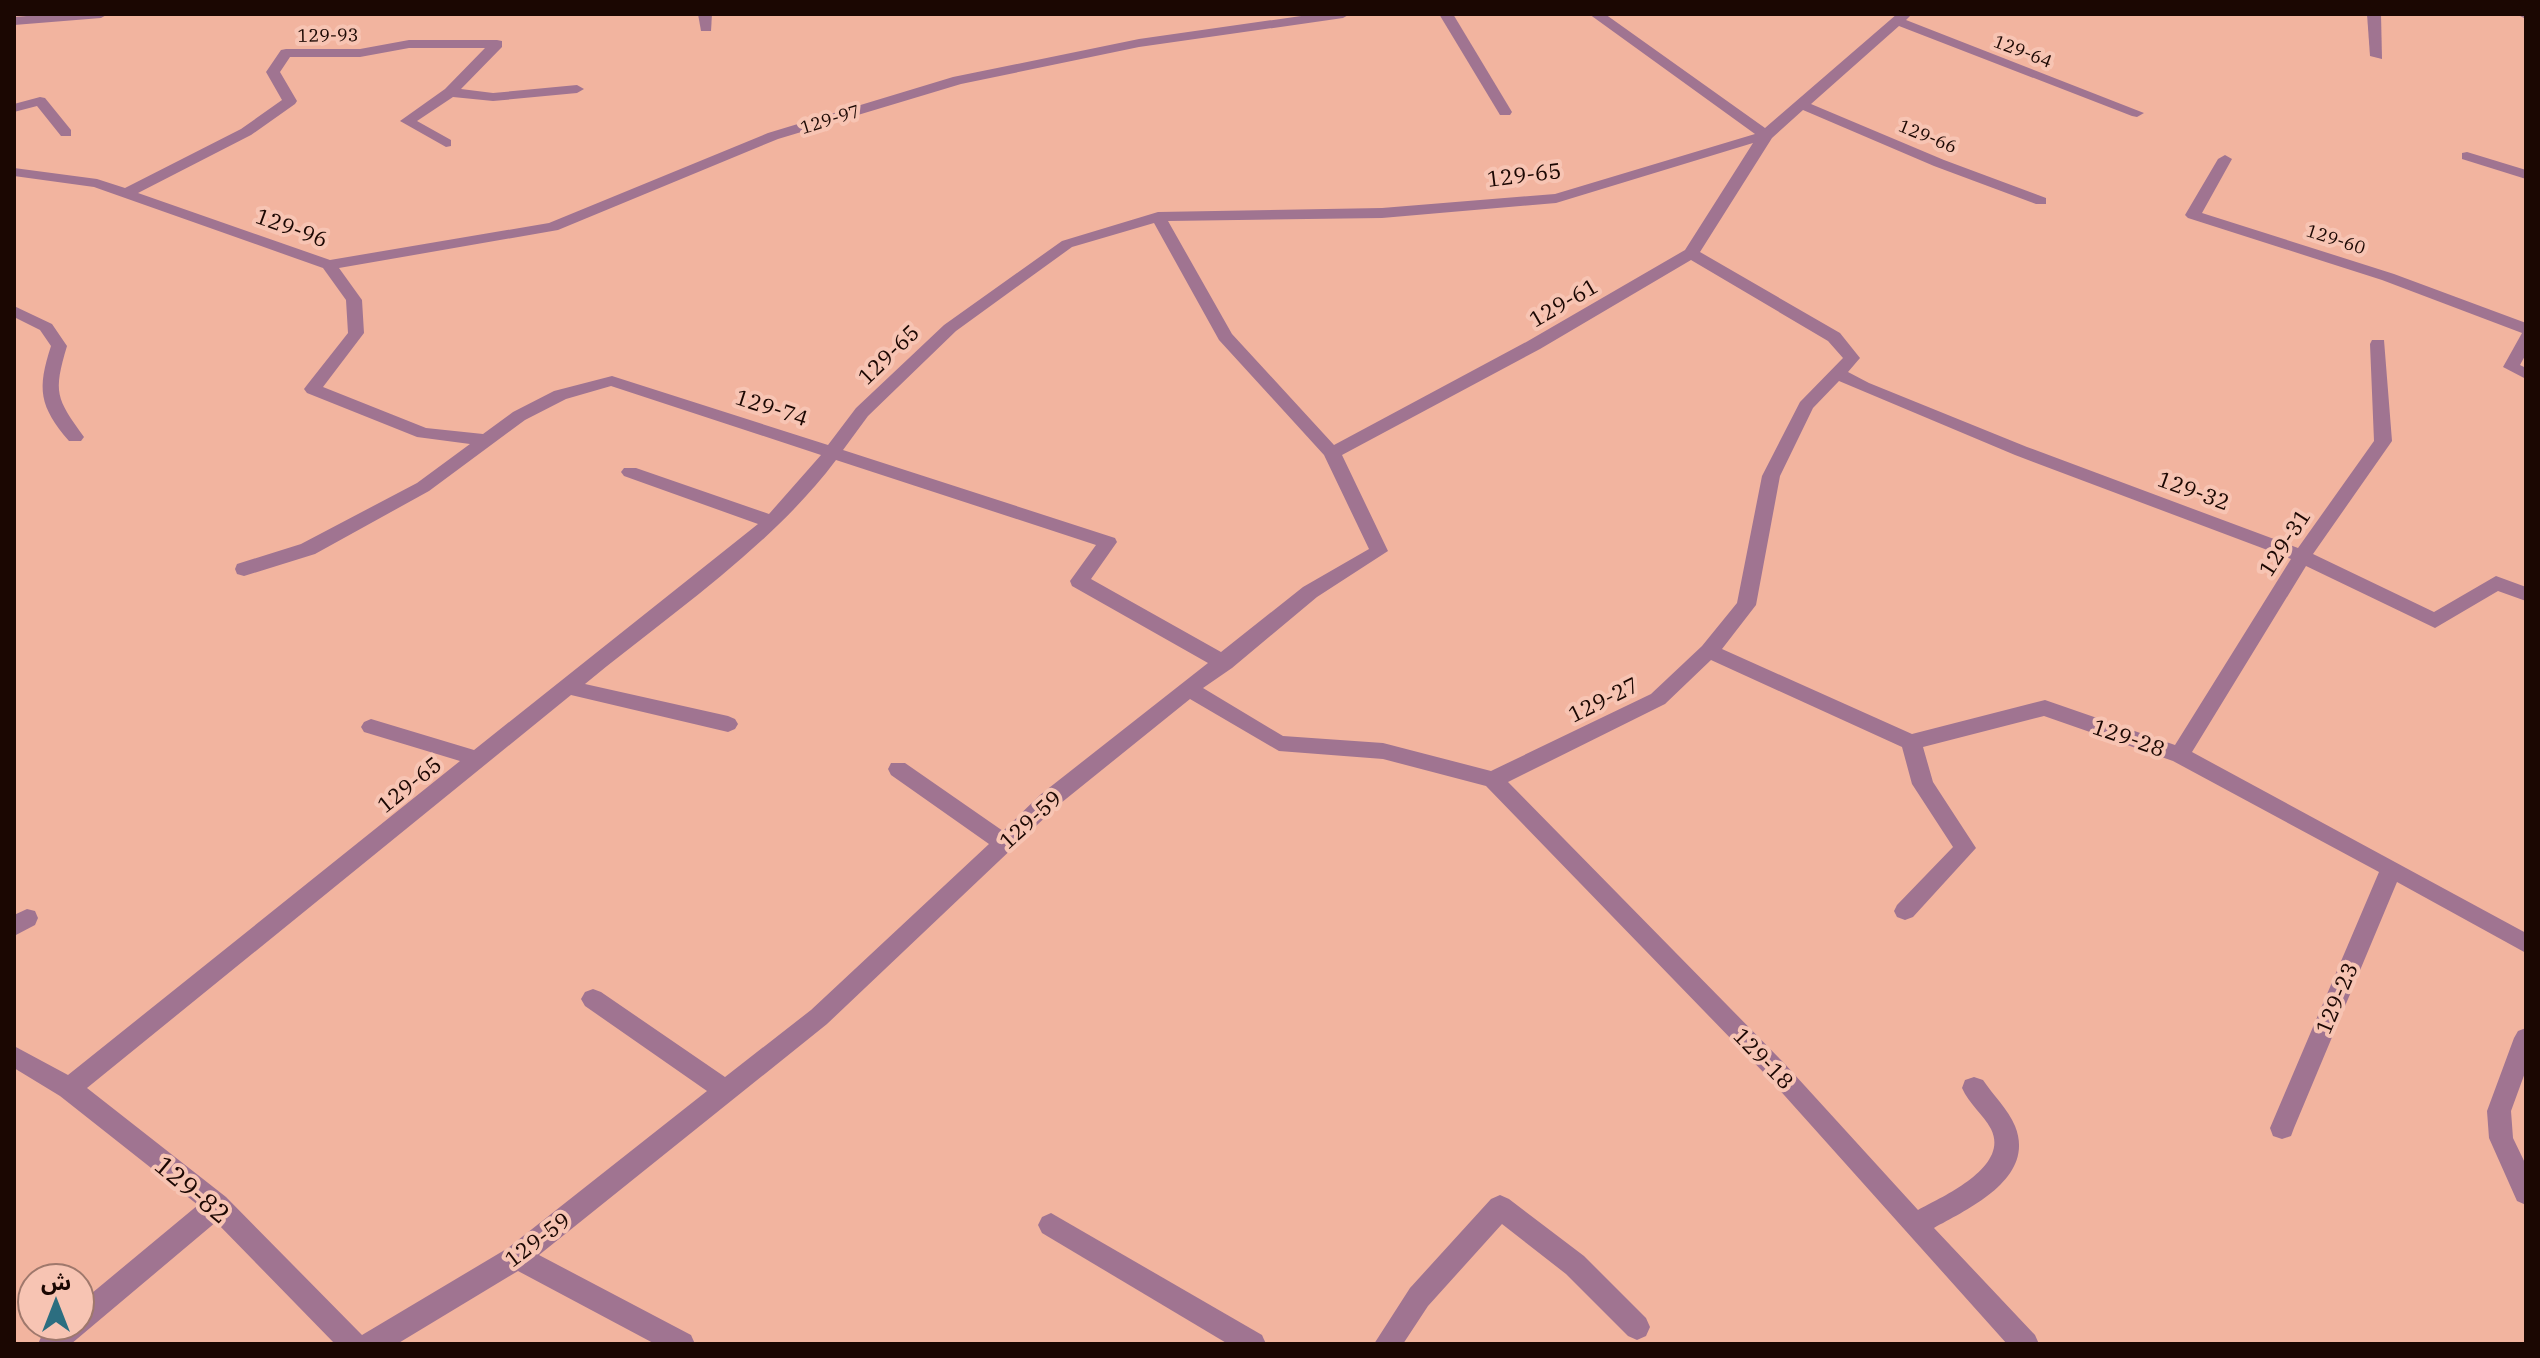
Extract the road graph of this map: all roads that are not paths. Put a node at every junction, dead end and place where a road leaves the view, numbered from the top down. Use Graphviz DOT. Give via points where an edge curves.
graph roads {
  1 [pos="101,14"];
  2 [pos="1343,14"];
  3 [pos="1446,14"];
  4 [pos="1596,14"];
  5 [pos="2374,14"];
  6 [pos="82,15"];
  7 [pos="1901,17"];
  8 [pos="14,21"];
  9 [pos="2377,56"];
  10 [pos="577,89"];
  11 [pos="450,92"];
  12 [pos="1802,105"];
  13 [pos="14,108"];
  14 [pos="1505,112"];
  15 [pos="2137,113"];
  16 [pos="66,133"];
  17 [pos="1766,135"];
  18 [pos="446,143"];
  19 [pos="2467,156"];
  20 [pos="2225,159"];
  21 [pos="14,172"];
  22 [pos="2526,175"];
  23 [pos="126,193"];
  24 [pos="2041,201"];
  25 [pos="1158,217"];
  26 [pos="1691,253"];
  27 [pos="329,265"];
  28 [pos="14,311"];
  29 [pos="2526,329"];
  30 [pos="2526,337"];
  31 [pos="2378,344"];
  32 [pos="1837,373"];
  33 [pos="2526,374"];
  34 [pos="75,437"];
  35 [pos="487,440"];
  36 [pos="830,451"];
  37 [pos="1332,453"];
  38 [pos="630,472"];
  39 [pos="772,522"];
  40 [pos="2302,556"];
  41 [pos="244,569"];
  42 [pos="2526,594"];
  43 [pos="1709,651"];
  44 [pos="1225,663"];
  45 [pos="567,687"];
  46 [pos="1191,690"];
  47 [pos="728,724"];
  48 [pos="371,727"];
  49 [pos="1911,742"];
  50 [pos="2180,755"];
  51 [pos="478,759"];
  52 [pos="898,769"];
  53 [pos="1493,780"];
  54 [pos="1004,843"];
  55 [pos="2392,868"];
  56 [pos="1905,911"];
  57 [pos="2526,944"];
  58 [pos="593,999"];
  59 [pos="2526,1038"];
  60 [pos="14,1056"];
  61 [pos="69,1088"];
  62 [pos="1974,1088"];
  63 [pos="726,1091"];
  64 [pos="2282,1128"];
  65 [pos="2526,1193"];
  66 [pos="217,1205"];
  67 [pos="1051,1225"];
  68 [pos="1916,1225"];
  69 [pos="517,1257"];
  70 [pos="96,1307"];
  71 [pos="1637,1327"];
  72 [pos="353,1344"];
  73 [pos="372,1344"];
  74 [pos="682,1344"];
  75 [pos="1253,1344"];
  76 [pos="1387,1344"];
  77 [pos="2026,1344"];
  1 -- 6 [label="street"];
  2 -- 27 [label="street, 129-97" via="1139,43 958,80 773,136 553,227"];
  3 -- 14 [label="street"];
  4 -- 17 [label="street"];
  5 -- 9 [label="street"];
  6 -- 8 [label="street"];
  7 -- 12 [label="street, 129-65"];
  7 -- 15 [label="street, 129-64"];
  10 -- 11 [label="street" via="493,97"];
  11 -- 18 [label="street, 129-93" via="407,121"];
  11 -- 23 [label="street, 129-93" via="497,44 286,53 273,72 290,101 246,132"];
  12 -- 17 [label="street, 129-65"];
  12 -- 24 [label="street, 129-66"];
  13 -- 16 [label="street" via="40,101"];
  17 -- 25 [label="street, 129-65" via="1556,198 1382,213"];
  17 -- 26 [label="street, 129-61"];
  19 -- 22 [label="street"];
  20 -- 29 [label="street, 129-60" via="2193,215 2388,277"];
  21 -- 23 [label="street, 129-96" via="97,183"];
  23 -- 27 [label="street, 129-96"];
  25 -- 36 [label="street, 129-65" via="1067,244 1043,261 950,328 862,412"];
  25 -- 37 [label="street, 129-59" via="1225,336"];
  26 -- 32 [label="street, 129-27" via="1834,337 1852,358"];
  26 -- 37 [label="street, 129-61"];
  27 -- 35 [label="street, 129-96" via="354,300 356,333 313,389 423,433"];
  28 -- 34 [label="street" via="46,327 59,346 48,381 56,417"];
  30 -- 33 [label="street" via="2511,367"];
  31 -- 40 [label="street, 129-31" via="2383,441"];
  32 -- 40 [label="street, 129-32" via="2021,451"];
  32 -- 43 [label="street, 129-27" via="1806,406 1771,476 1746,605"];
  35 -- 36 [label="street, 129-74" via="560,395 612,381"];
  35 -- 41 [label="street, 129-74" via="423,487 321,542"];
  36 -- 39 [label="street, 129-65"];
  36 -- 44 [label="street, 129-74" via="1108,542 1079,581"];
  37 -- 44 [label="street, 129-59" via="1379,551 1310,592"];
  38 -- 39 [label="street"];
  39 -- 45 [label="street, 129-65"];
  40 -- 42 [label="street, 129-32" via="2435,621 2496,583"];
  40 -- 50 [label="street, 129-31"];
  43 -- 49 [label="street"];
  43 -- 53 [label="street, 129-27" via="1658,699"];
  44 -- 46 [label="street, 129-59"];
  45 -- 47 [label="street"];
  45 -- 51 [label="street, 129-65"];
  46 -- 53 [label="street" via="1279,743 1383,751"];
  46 -- 54 [label="street, 129-59" via="1048,801"];
  48 -- 51 [label="street"];
  49 -- 50 [label="street, 129-28" via="2045,708"];
  49 -- 56 [label="street" via="1923,784 1965,848"];
  50 -- 55 [label="street, 129-28"];
  51 -- 61 [label="street, 129-65"];
  52 -- 54 [label="street"];
  53 -- 68 [label="street, 129-18" via="1776,1070"];
  54 -- 63 [label="street, 129-59" via="819,1017"];
  55 -- 57 [label="street, 129-28"];
  55 -- 64 [label="street, 129-23"];
  58 -- 63 [label="street"];
  59 -- 65 [label="street" via="2499,1111 2501,1138"];
  60 -- 61 [label="street, 129-82"];
  61 -- 66 [label="street, 129-82"];
  62 -- 68 [label="street" via="2005,1130 2006,1160 1997,1175"];
  63 -- 69 [label="street, 129-59"];
  66 -- 70 [label="street"];
  66 -- 72 [label="street, 129-82"];
  67 -- 75 [label="street"];
  68 -- 77 [label="street, 129-18"];
  69 -- 73 [label="street, 129-59"];
  69 -- 74 [label="street"];
  71 -- 76 [label="street" via="1575,1265 1500,1207 1419,1297"];
}
